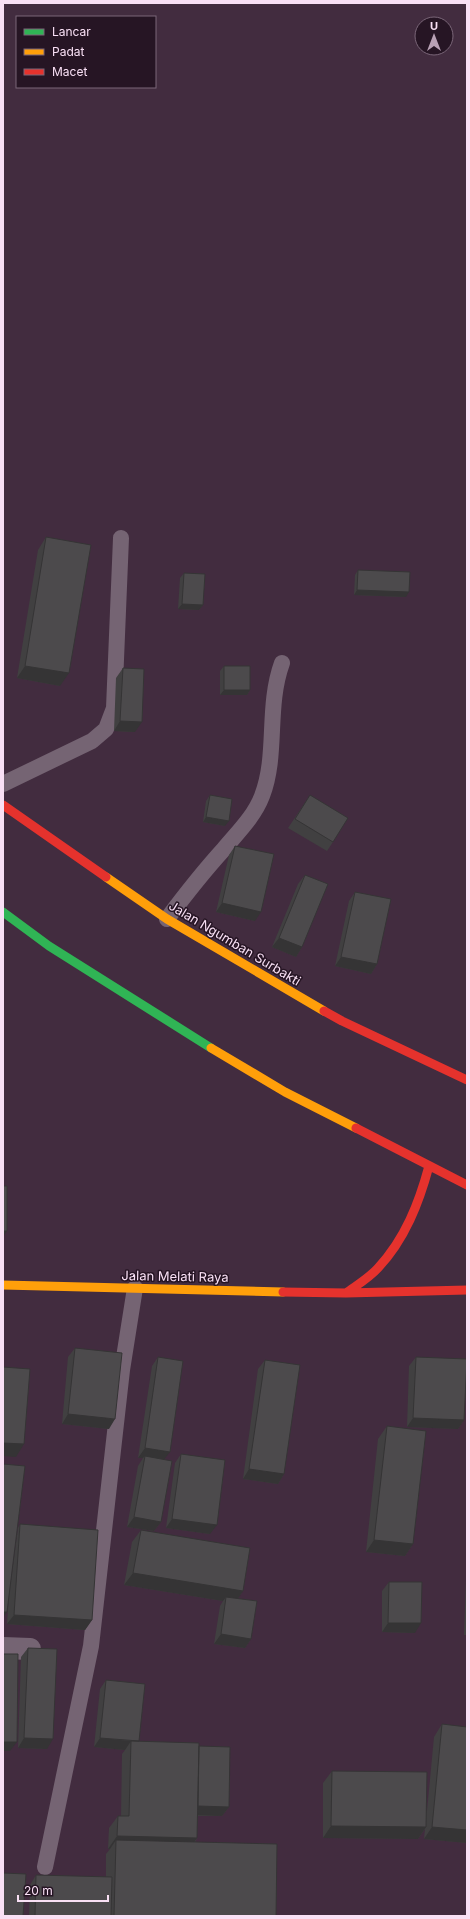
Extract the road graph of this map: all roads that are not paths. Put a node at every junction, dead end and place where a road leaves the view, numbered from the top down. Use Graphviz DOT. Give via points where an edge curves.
graph roads {
  1 [pos="122,538"];
  2 [pos="282,663"];
  3 [pos="3,784"];
  4 [pos="3,805"];
  5 [pos="3,912"];
  6 [pos="167,919"];
  7 [pos="467,1080"];
  8 [pos="429,1166"];
  9 [pos="467,1185"];
  10 [pos="3,1285"];
  11 [pos="135,1288"];
  12 [pos="467,1290"];
  13 [pos="346,1293"];
  14 [pos="3,1648"];
  15 [pos="30,1649"];
  16 [pos="45,1867"];
  1 -- 3 [label="lane" via="114,708 106,729 92,741"];
  2 -- 6 [label="lane" via="274,690 269,764 262,796 245,826 187,892"];
  4 -- 6 [label="main road, Jalan Ngumban Surbakti"];
  5 -- 8 [label="main road" via="49,946 285,1092"];
  6 -- 7 [label="main road, Jalan Ngumban Surbakti" via="342,1021"];
  8 -- 9 [label="main road"];
  8 -- 13 [label="main road" via="419,1204 401,1238 377,1269"];
  10 -- 11 [label="main road, Jalan Melati Raya"];
  11 -- 13 [label="main road, Jalan Melati Raya"];
  11 -- 16 [label="lane" via="122,1370 91,1646"];
  12 -- 13 [label="main road, Jalan Melati Raya"];
  14 -- 15 [label="street"];
}
